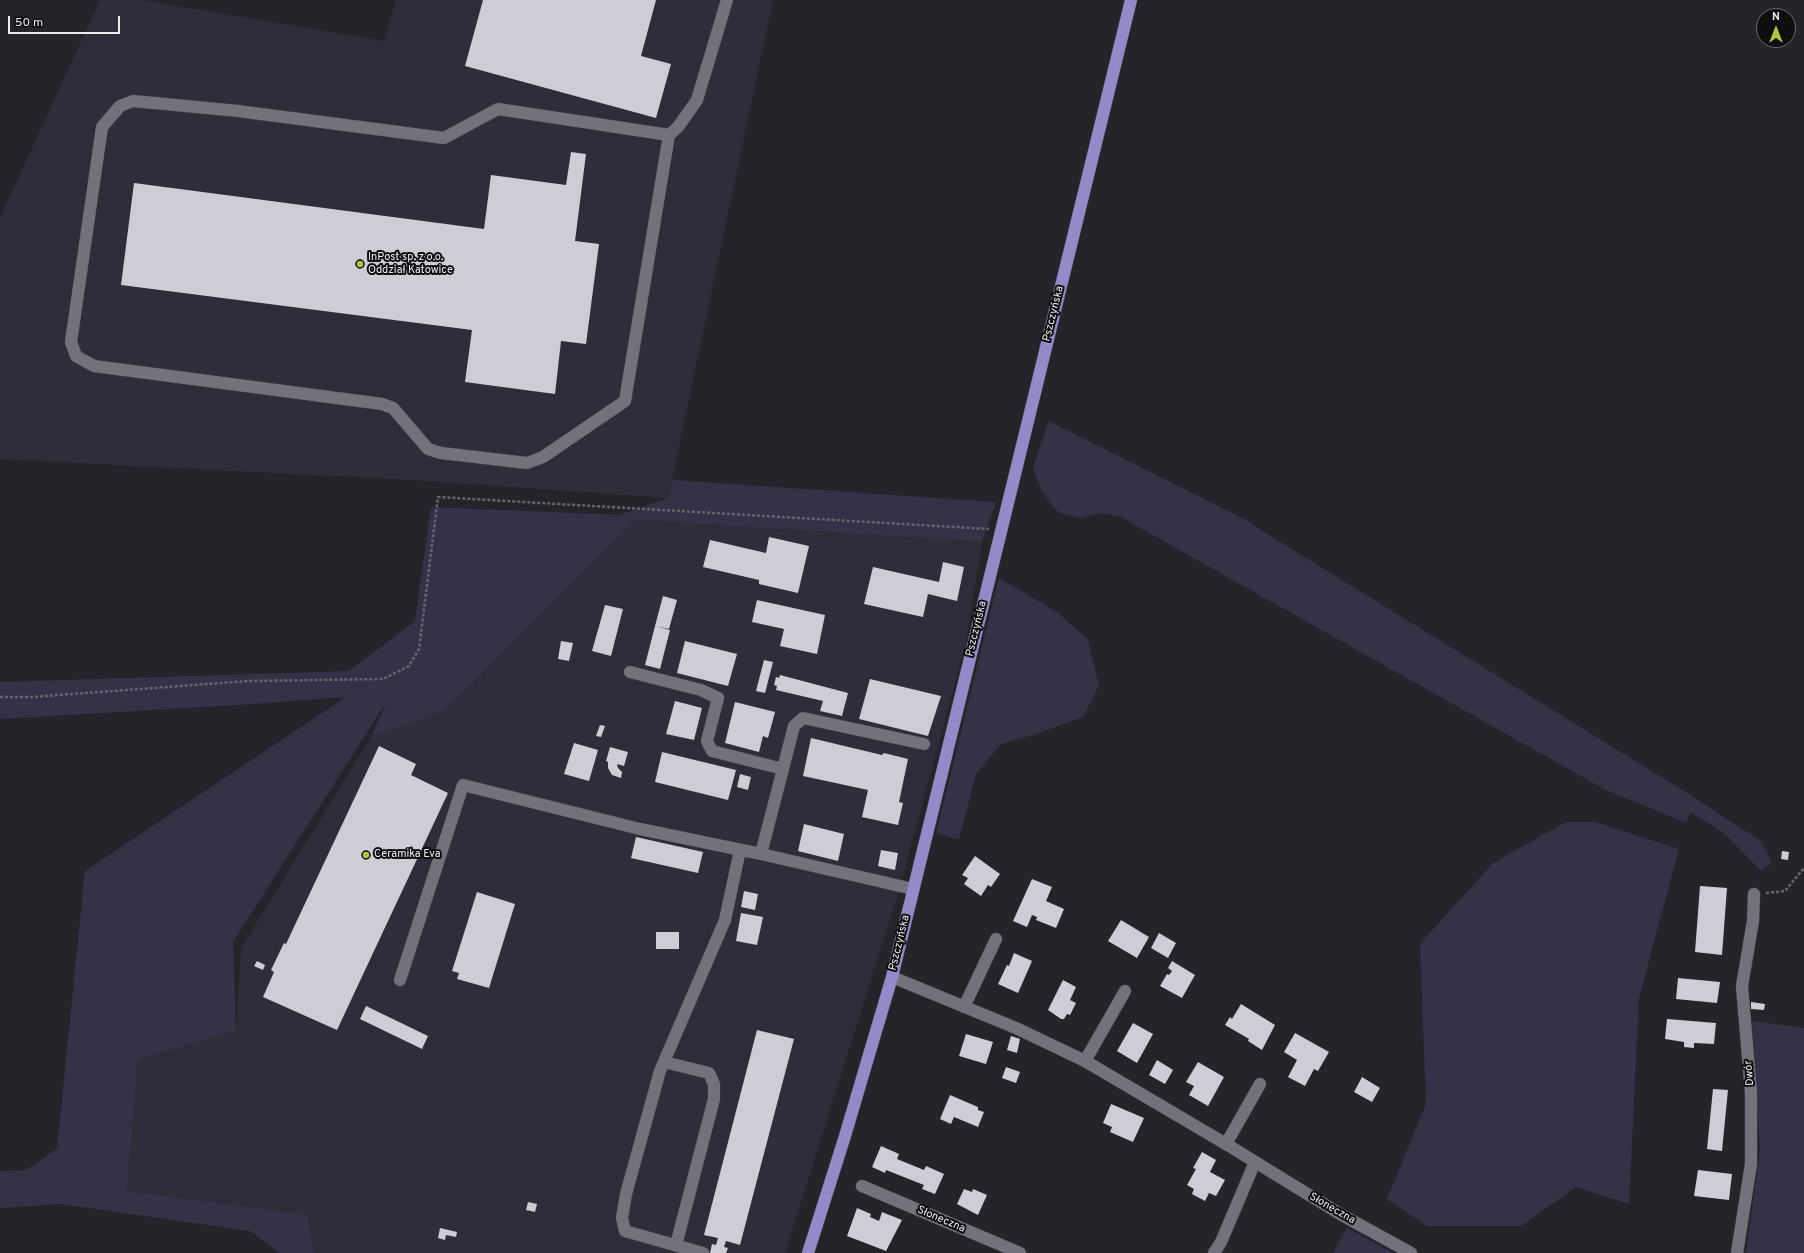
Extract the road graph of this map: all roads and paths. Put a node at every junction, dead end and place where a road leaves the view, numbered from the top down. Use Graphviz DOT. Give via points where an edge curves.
graph roads {
  1 [pos="727,0"];
  2 [pos="1131,0"];
  3 [pos="669,135"];
  4 [pos="1002,529"];
  5 [pos="630,672"];
  6 [pos="0,697"];
  7 [pos="924,744"];
  8 [pos="783,769"];
  9 [pos="740,850"];
  10 [pos="761,854"];
  11 [pos="1804,868"];
  12 [pos="913,889"];
  13 [pos="1754,894"];
  14 [pos="996,939"];
  15 [pos="892,977"];
  16 [pos="400,980"];
  17 [pos="1125,991"];
  18 [pos="964,1007"];
  19 [pos="1085,1061"];
  20 [pos="664,1062"];
  21 [pos="1260,1084"];
  22 [pos="1226,1144"];
  23 [pos="1255,1162"];
  24 [pos="862,1186"];
  25 [pos="676,1245"];
  26 [pos="703,1253"];
  27 [pos="808,1253"];
  28 [pos="1020,1253"];
  29 [pos="1214,1253"];
  30 [pos="1411,1253"];
  31 [pos="1738,1253"];
  1 -- 3 [label="street" via="697,100 678,128"];
  2 -- 4 [label="main road, Pszczyńska"];
  3 -- 3 [label="street" via="498,109 444,138 133,100 120,106 102,127 70,342 76,356 94,366 382,404 393,408 428,449 527,463 543,457 625,401"];
  4 -- 6 [label="path" via="438,497 419,649 409,666 383,679 248,681 32,697"];
  4 -- 12 [label="main road, Pszczyńska"];
  5 -- 8 [label="street" via="700,690 718,698 707,741 712,751"];
  7 -- 8 [label="street" via="803,718 794,726"];
  8 -- 10 [label="street"];
  9 -- 10 [label="street"];
  9 -- 16 [label="street" via="640,829 463,785"];
  9 -- 20 [label="street" via="725,920"];
  10 -- 12 [label="street"];
  11 -- 13 [label="path" via="1785,891"];
  12 -- 15 [label="main road, Pszczyńska"];
  13 -- 31 [label="street, Dwór" via="1753,921 1742,986 1752,1092 1752,1164"];
  14 -- 18 [label="street"];
  15 -- 18 [label="street, Słoneczna"];
  15 -- 27 [label="main road, Pszczyńska"];
  17 -- 19 [label="street"];
  18 -- 19 [label="street, Słoneczna" via="1016,1028"];
  19 -- 22 [label="street, Słoneczna"];
  20 -- 25 [label="street" via="709,1073 714,1084 714,1099"];
  20 -- 25 [label="street" via="628,1187 622,1218 625,1231"];
  21 -- 22 [label="street"];
  22 -- 23 [label="street, Słoneczna"];
  23 -- 29 [label="street"];
  23 -- 30 [label="street, Słoneczna" via="1340,1214"];
  24 -- 28 [label="street, Słoneczna"];
  25 -- 26 [label="street"];
}
